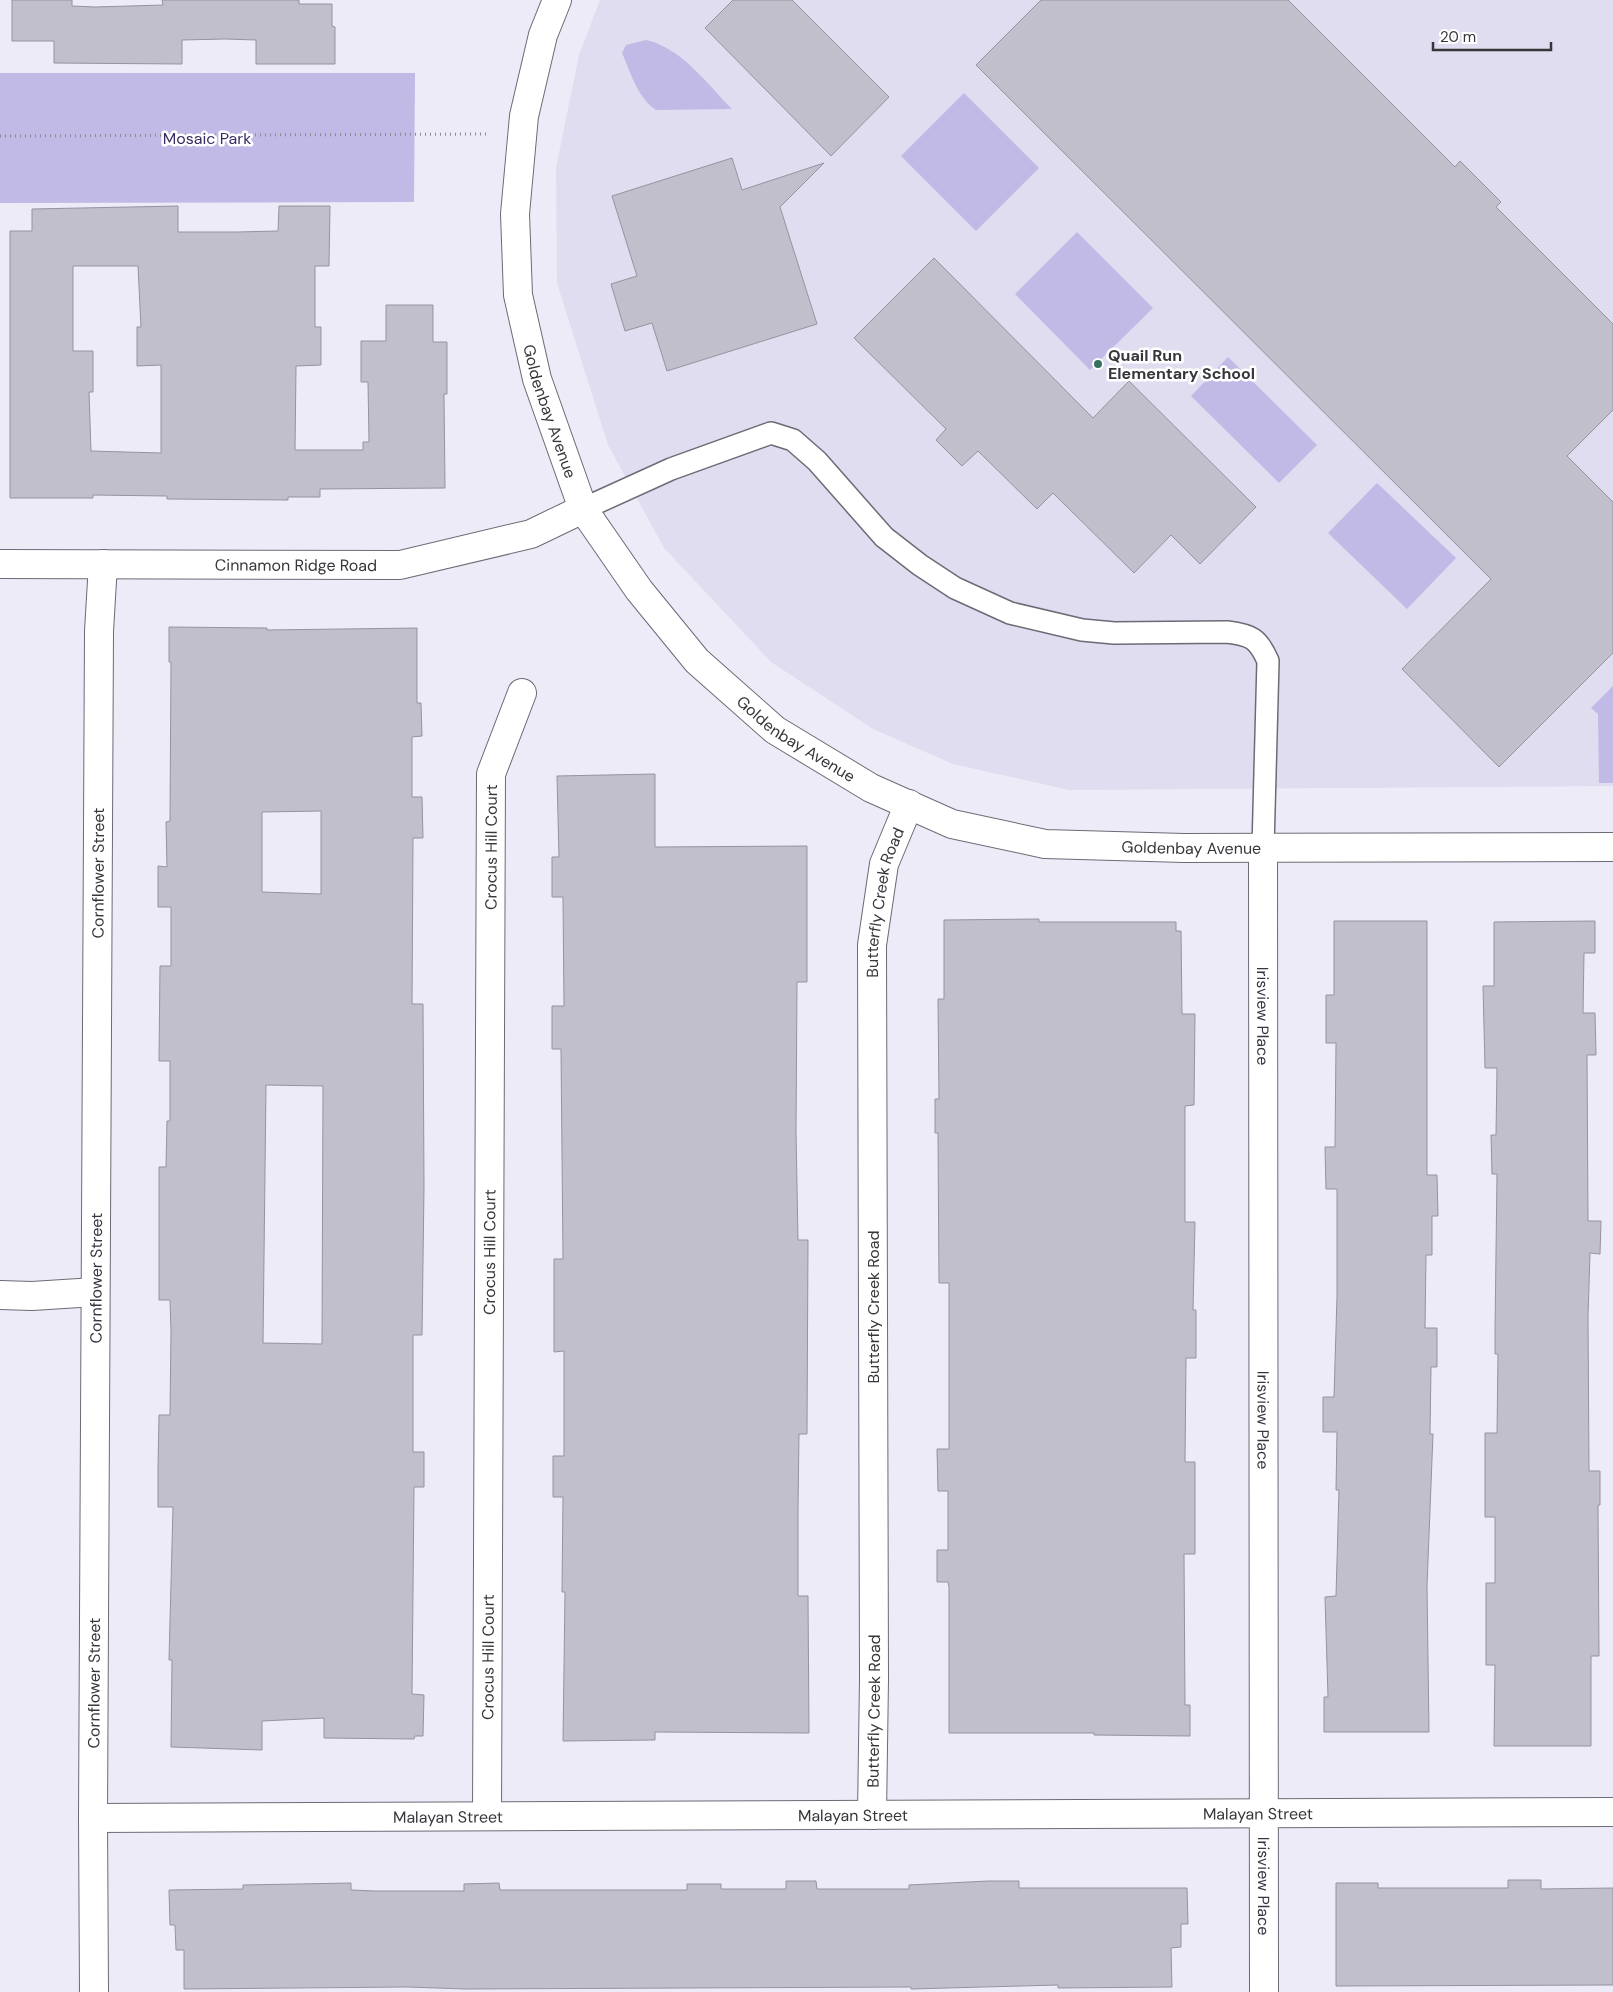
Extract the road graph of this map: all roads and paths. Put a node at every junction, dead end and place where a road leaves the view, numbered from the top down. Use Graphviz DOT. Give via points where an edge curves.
graph roads {
  1 [pos="557,0"];
  2 [pos="522,134"];
  3 [pos="0,136"];
  4 [pos="583,509"];
  5 [pos="0,564"];
  6 [pos="103,564"];
  7 [pos="522,693"];
  8 [pos="908,804"];
  9 [pos="1613,847"];
  10 [pos="1263,848"];
  11 [pos="95,1292"];
  12 [pos="0,1295"];
  13 [pos="1613,1812"];
  14 [pos="1264,1814"];
  15 [pos="872,1815"];
  16 [pos="487,1816"];
  17 [pos="93,1818"];
  18 [pos="94,1992"];
  19 [pos="1264,1992"];
  1 -- 2 [label="street, Goldenbay Avenue" via="543,35"];
  2 -- 3 [label="path"];
  2 -- 4 [label="street, Goldenbay Avenue" via="515,214 518,295 537,379"];
  4 -- 6 [label="street, Cinnamon Ridge Road" via="531,534 400,565"];
  4 -- 8 [label="street, Goldenbay Avenue" via="639,590 697,661 775,730 871,788"];
  4 -- 10 [label="lane" via="671,469 771,432 793,440 817,461 884,536 920,564 955,588 1010,613 1082,630 1114,633 1246,634 1260,644 1268,661"];
  5 -- 6 [label="street, Cinnamon Ridge Road"];
  6 -- 11 [label="street, Cornflower Street" via="99,641"];
  7 -- 16 [label="street, Crocus Hill Court" via="491,774"];
  8 -- 10 [label="street, Goldenbay Avenue" via="952,824 1045,844"];
  8 -- 15 [label="street, Butterfly Creek Road" via="884,864 872,945"];
  9 -- 10 [label="street, Goldenbay Avenue"];
  10 -- 14 [label="street, Irisview Place"];
  11 -- 12 [label="street"];
  11 -- 17 [label="street, Cornflower Street"];
  13 -- 14 [label="street, Malayan Street"];
  14 -- 15 [label="street, Malayan Street"];
  14 -- 19 [label="street, Irisview Place"];
  15 -- 16 [label="street, Malayan Street"];
  16 -- 17 [label="street, Malayan Street"];
  17 -- 18 [label="street, Cornflower Street"];
}
